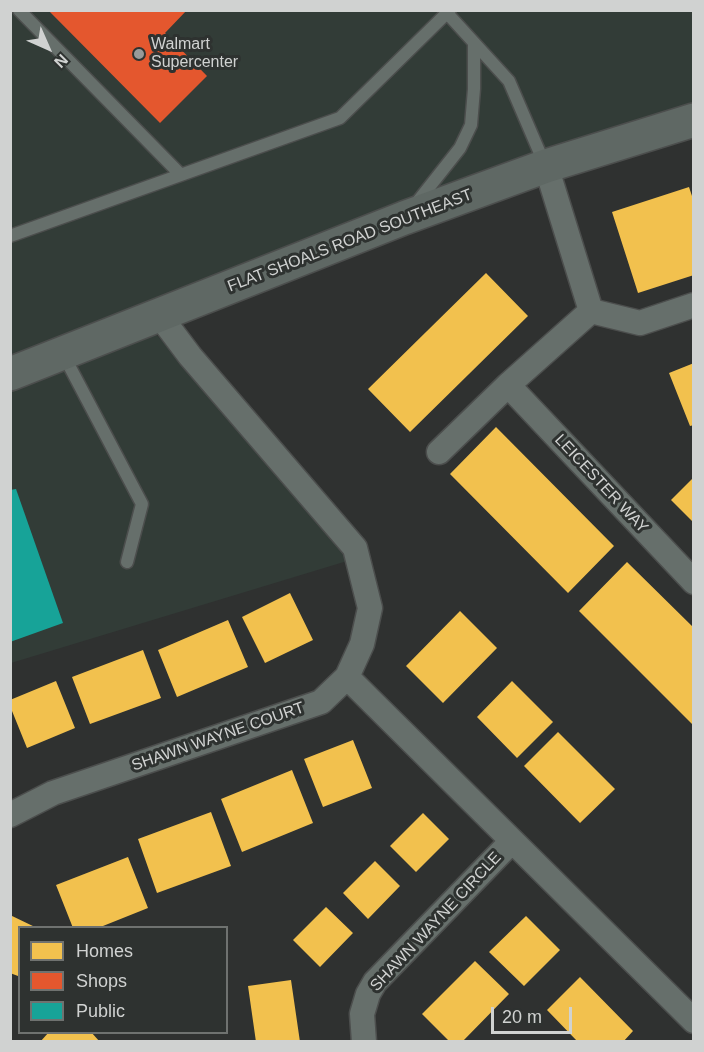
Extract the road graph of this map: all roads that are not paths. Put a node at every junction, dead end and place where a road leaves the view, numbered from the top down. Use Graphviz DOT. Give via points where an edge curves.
graph roads {
  1 [pos="19,10"];
  2 [pos="449,12"];
  3 [pos="474,44"];
  4 [pos="693,120"];
  5 [pos="546,166"];
  6 [pos="180,174"];
  7 [pos="404,218"];
  8 [pos="10,236"];
  9 [pos="693,305"];
  10 [pos="591,311"];
  11 [pos="160,316"];
  12 [pos="62,353"];
  13 [pos="10,374"];
  14 [pos="508,385"];
  15 [pos="439,452"];
  16 [pos="127,562"];
  17 [pos="693,582"];
  18 [pos="347,677"];
  19 [pos="10,815"];
  20 [pos="512,841"];
  21 [pos="693,1022"];
  22 [pos="363,1041"];
  1 -- 6 [label="lane"];
  2 -- 3 [label="lane"];
  2 -- 6 [label="lane" via="340,118"];
  3 -- 5 [label="lane" via="509,81"];
  3 -- 7 [label="lane" via="471,124 460,148"];
  4 -- 5 [label="street, FLAT SHOALS ROAD SOUTHEAST"];
  5 -- 7 [label="street, FLAT SHOALS ROAD SOUTHEAST"];
  5 -- 10 [label="street"];
  6 -- 8 [label="lane"];
  7 -- 11 [label="street, FLAT SHOALS ROAD SOUTHEAST"];
  9 -- 10 [label="street" via="640,323"];
  10 -- 14 [label="street"];
  11 -- 12 [label="street, FLAT SHOALS ROAD SOUTHEAST"];
  11 -- 18 [label="street, SHAWN WAYNE COURT" via="355,548 370,608 362,644"];
  12 -- 13 [label="street, FLAT SHOALS ROAD SOUTHEAST"];
  12 -- 16 [label="lane" via="142,504"];
  14 -- 15 [label="street"];
  14 -- 17 [label="street, LEICESTER WAY"];
  18 -- 19 [label="street, SHAWN WAYNE COURT" via="321,702 53,793"];
  18 -- 20 [label="street, SHAWN WAYNE CIRCLE"];
  20 -- 21 [label="street, SHAWN WAYNE CIRCLE"];
  20 -- 22 [label="street, SHAWN WAYNE CIRCLE" via="375,982 362,1014"];
}
